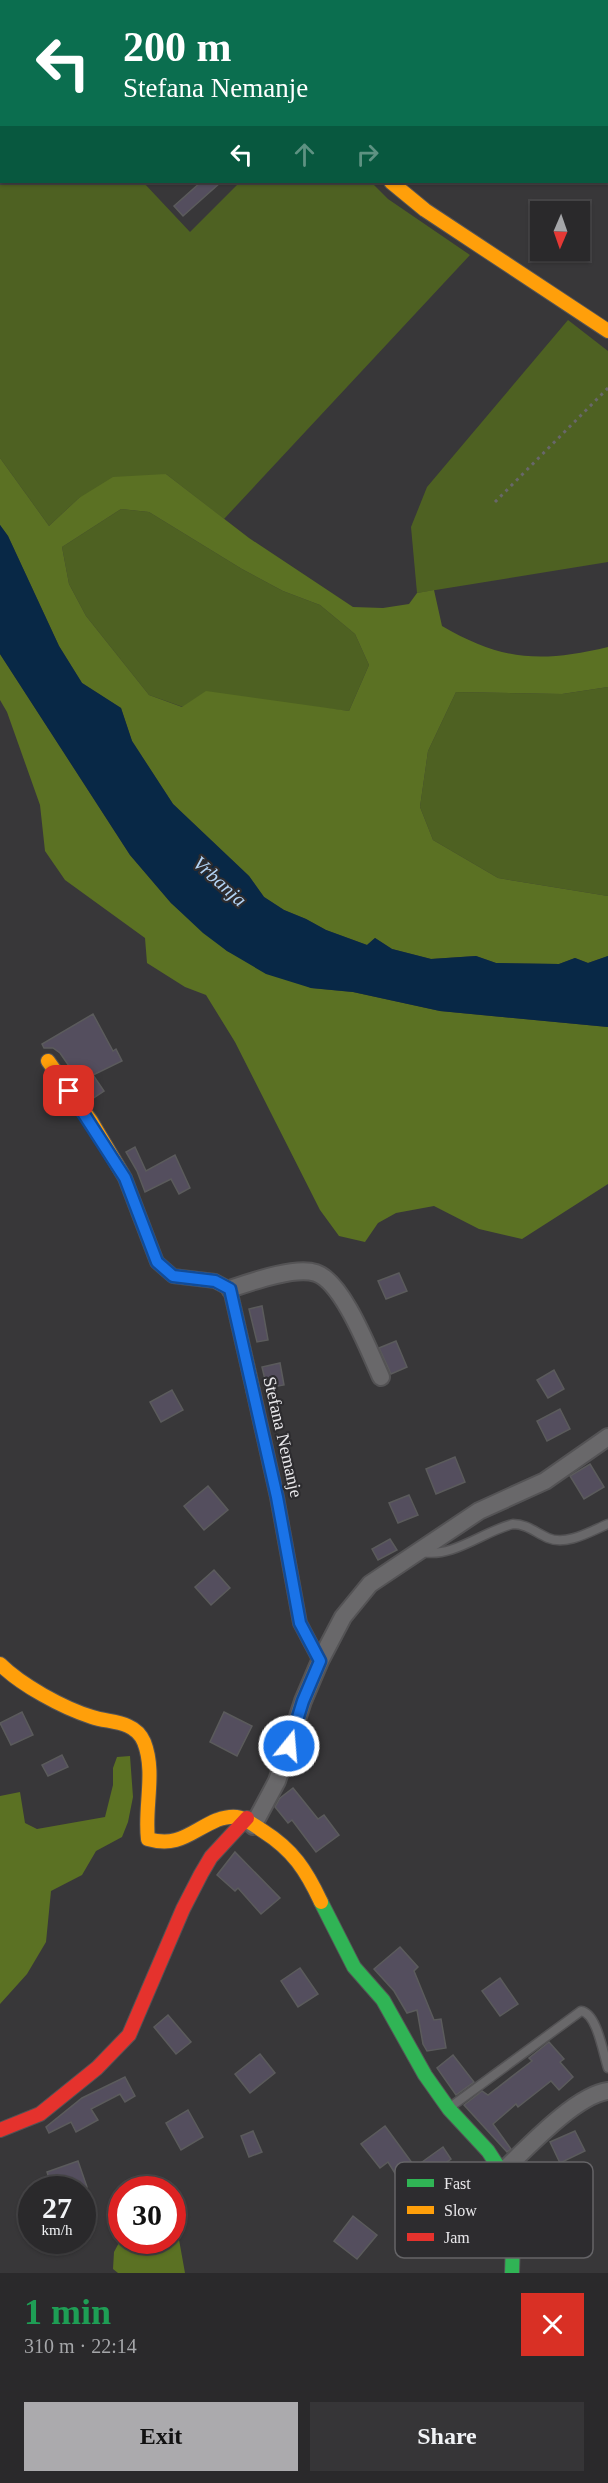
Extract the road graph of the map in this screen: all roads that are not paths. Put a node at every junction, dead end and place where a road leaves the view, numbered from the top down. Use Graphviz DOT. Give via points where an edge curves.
graph roads {
  1 [pos="392,183"];
  2 [pos="608,331"];
  3 [pos="48,1061"];
  4 [pos="230,1289"];
  5 [pos="381,1377"];
  6 [pos="608,1437"];
  7 [pos="608,1524"];
  8 [pos="419,1551"];
  9 [pos="320,1661"];
  10 [pos="0,1664"];
  11 [pos="250,1822"];
  12 [pos="608,2068"];
  13 [pos="608,2091"];
  14 [pos="448,2108"];
  15 [pos="0,2130"];
  16 [pos="496,2162"];
  17 [pos="512,2162"];
  18 [pos="513,2258"];
  19 [pos="512,2273"];
  1 -- 2 [label="street" via="425,210"];
  3 -- 4 [label="street" via="125,1178 157,1262 173,1276 215,1281"];
  4 -- 5 [label="street" via="271,1275 314,1272 328,1279 353,1315"];
  4 -- 9 [label="street, Stefana Nemanje" via="277,1497 300,1623"];
  6 -- 8 [label="street" via="545,1481 479,1511"];
  7 -- 8 [label="lane" via="567,1540 550,1539 522,1524 513,1524 441,1551"];
  8 -- 9 [label="street" via="370,1584 343,1617"];
  9 -- 11 [label="street" via="277,1782"];
  10 -- 11 [label="street" via="73,1709 93,1718 126,1724 144,1740 148,1760 148,1839 174,1844 229,1817"];
  11 -- 14 [label="street" via="290,1851 303,1867 352,1964 382,1999"];
  11 -- 15 [label="street" via="211,1857 201,1874 129,2035 98,2068 40,2114"];
  12 -- 14 [label="lane" via="593,2018 581,2011"];
  13 -- 17 [label="street" via="587,2098"];
  14 -- 16 [label="street"];
  18 -- 19 [label="street"];
}
